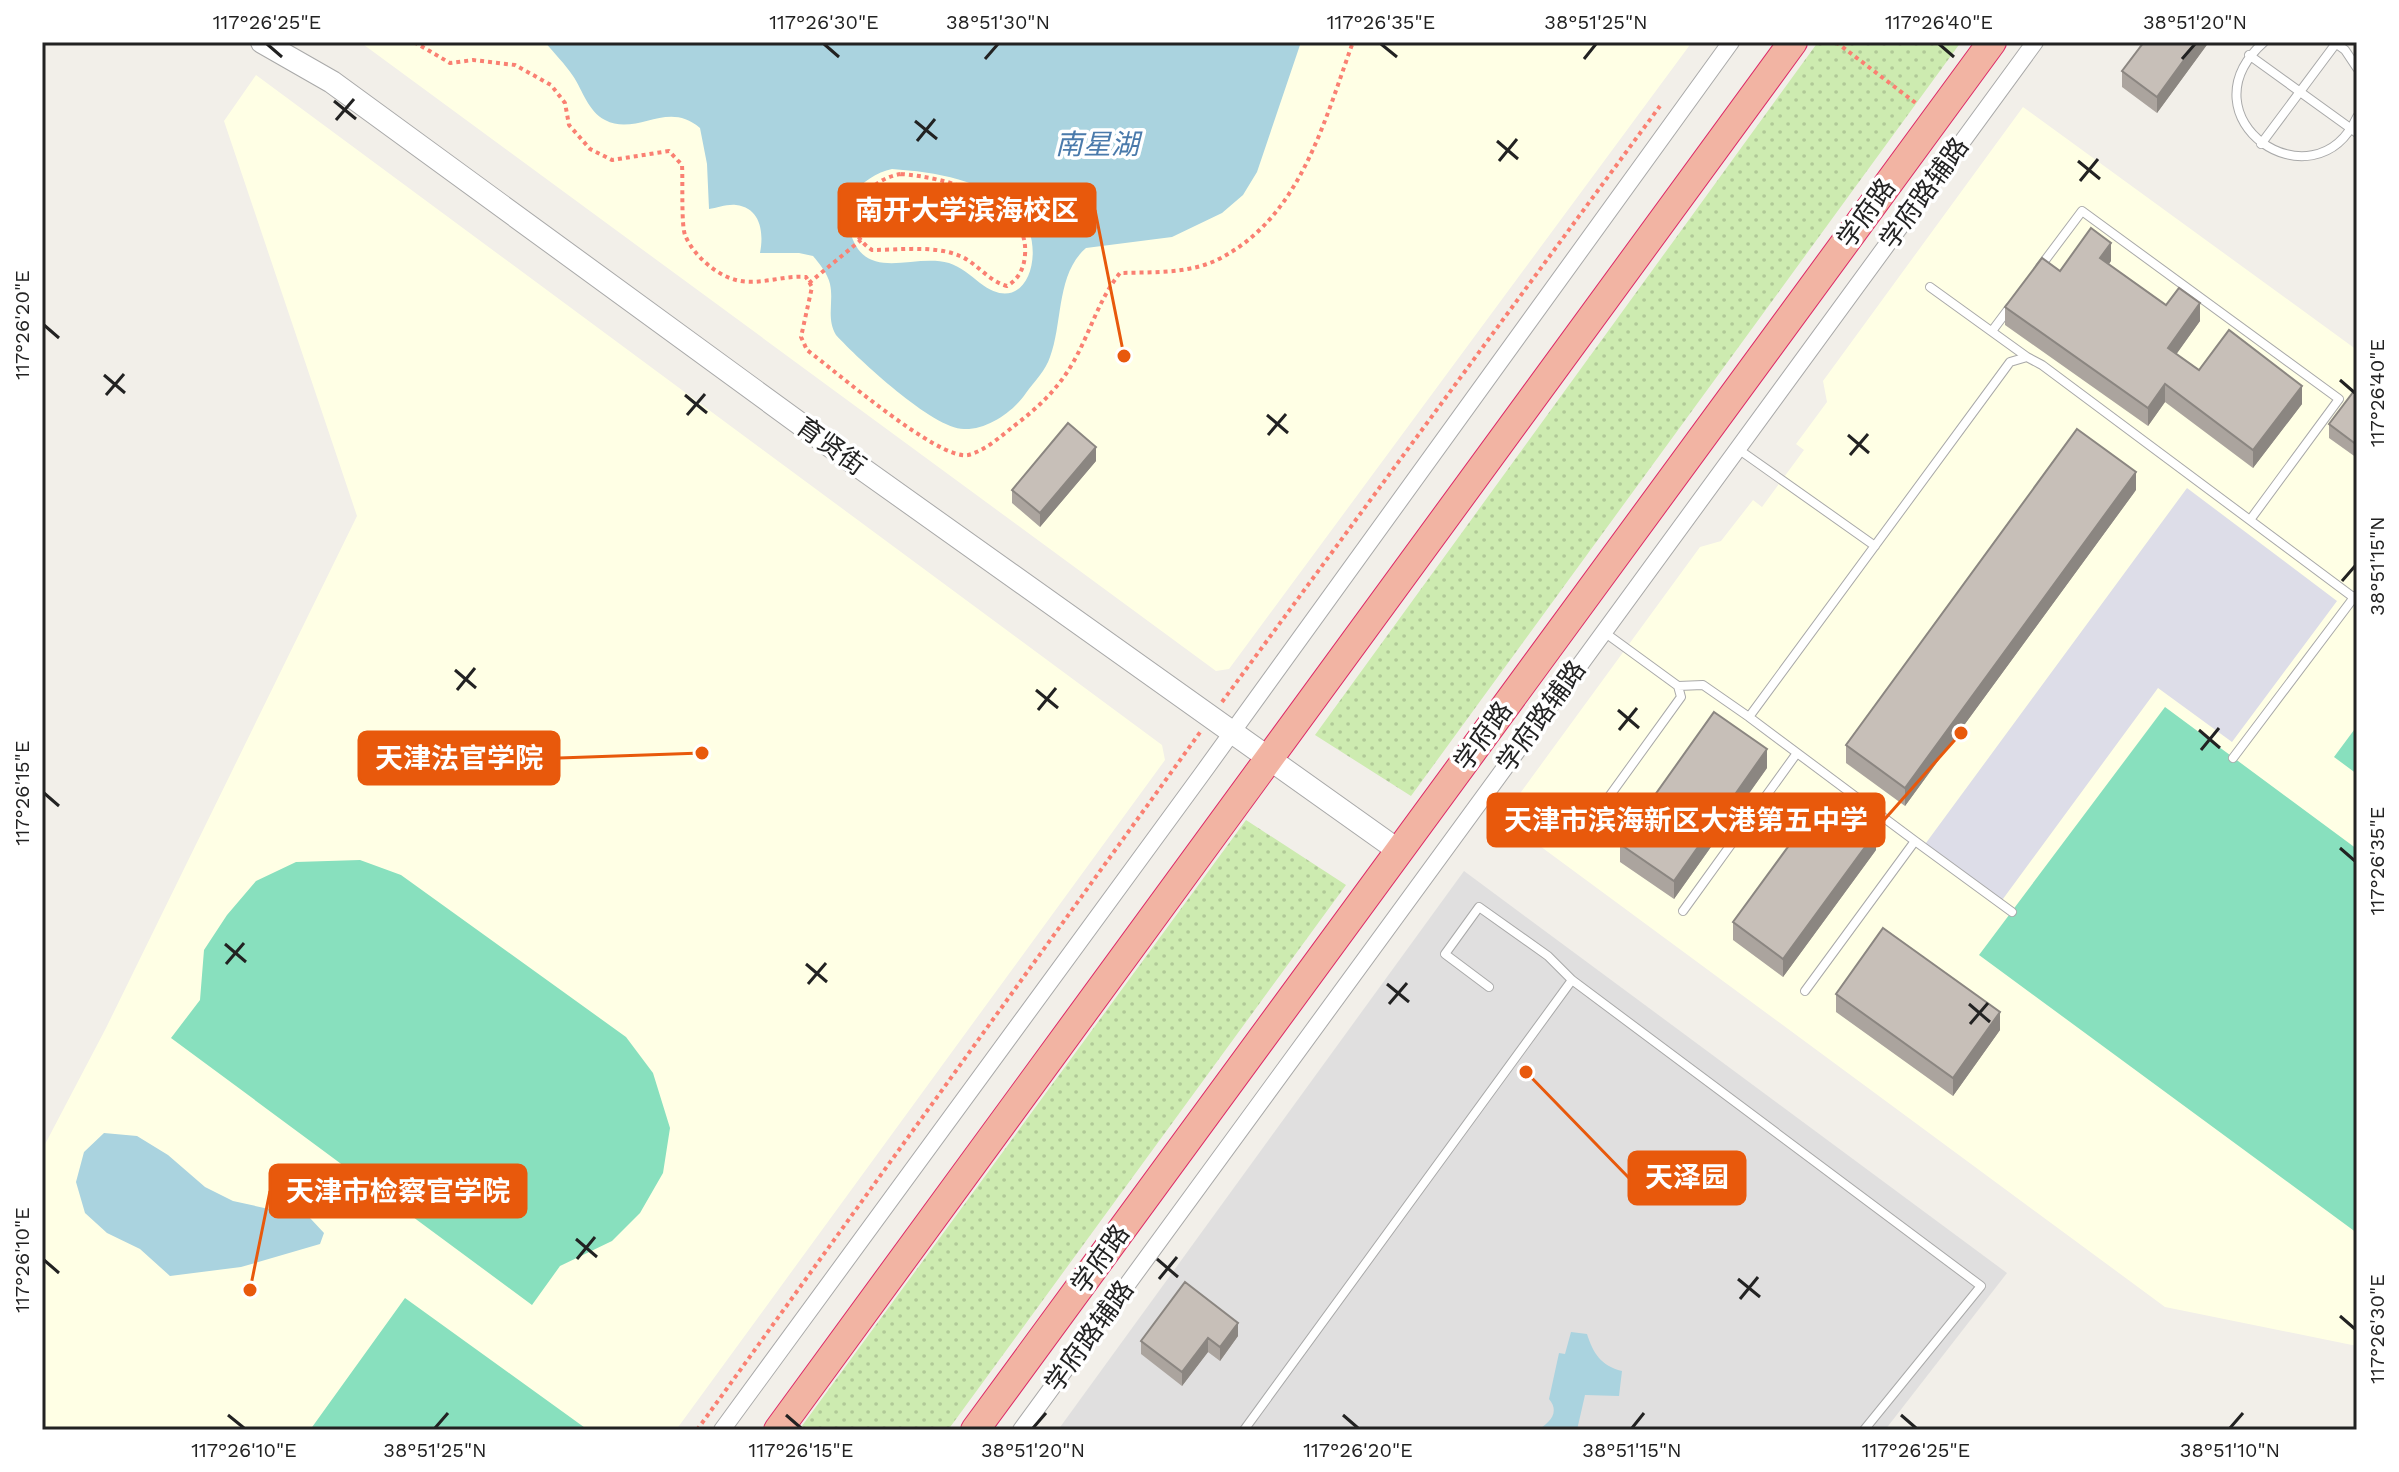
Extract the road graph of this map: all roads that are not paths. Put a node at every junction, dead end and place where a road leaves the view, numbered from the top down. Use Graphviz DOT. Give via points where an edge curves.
graph roads {
  1 [pos="262,42"];
  2 [pos="1731,42"];
  3 [pos="1793,42"];
  4 [pos="1992,42"];
  5 [pos="2035,42"];
  6 [pos="2264,42"];
  7 [pos="2336,42"];
  8 [pos="2249,55"];
  9 [pos="2357,68"];
  10 [pos="2300,92"];
  11 [pos="2357,117"];
  12 [pos="2354,131"];
  13 [pos="2261,144"];
  14 [pos="2037,271"];
  15 [pos="1930,287"];
  16 [pos="2019,295"];
  17 [pos="1992,331"];
  18 [pos="2027,357"];
  19 [pos="1737,448"];
  20 [pos="2250,520"];
  21 [pos="1875,546"];
  22 [pos="2356,597"];
  23 [pos="1603,631"];
  24 [pos="1678,686"];
  25 [pos="1749,717"];
  26 [pos="1232,732"];
  27 [pos="1797,753"];
  28 [pos="1269,758"];
  29 [pos="2233,758"];
  30 [pos="1577,841"];
  31 [pos="1915,841"];
  32 [pos="1399,851"];
  33 [pos="1683,911"];
  34 [pos="2012,912"];
  35 [pos="1572,980"];
  36 [pos="1489,987"];
  37 [pos="1805,991"];
  38 [pos="722,1430"];
  39 [pos="778,1430"];
  40 [pos="975,1430"];
  41 [pos="1021,1430"];
  42 [pos="1244,1430"];
  43 [pos="1864,1430"];
  1 -- 26 [label="street, 育贤街" via="332,82"];
  2 -- 26 [label="street"];
  3 -- 28 [label="highway"];
  4 -- 32 [label="highway, 学府路"];
  5 -- 19 [label="street, 学府路辅路"];
  6 -- 8 [label="lane"];
  7 -- 9 [label="lane"];
  7 -- 10 [label="lane"];
  8 -- 10 [label="lane"];
  8 -- 13 [label="lane" via="2240,73 2237,102 2247,130"];
  10 -- 12 [label="lane"];
  10 -- 13 [label="lane"];
  11 -- 12 [label="lane"];
  12 -- 13 [label="lane" via="2318,154 2299,157"];
  14 -- 20 [label="lane" via="2082,211 2339,399"];
  15 -- 17 [label="lane"];
  16 -- 17 [label="lane"];
  17 -- 18 [label="lane"];
  18 -- 20 [label="lane"];
  18 -- 21 [label="lane" via="2010,362"];
  19 -- 21 [label="lane"];
  19 -- 23 [label="street, 学府路辅路"];
  20 -- 22 [label="lane"];
  21 -- 25 [label="lane"];
  22 -- 29 [label="lane"];
  23 -- 24 [label="lane"];
  23 -- 41 [label="street, 学府路辅路"];
  24 -- 25 [label="lane" via="1703,685"];
  24 -- 30 [label="lane" via="1681,697"];
  25 -- 27 [label="lane"];
  26 -- 28 [label="street, 育贤街"];
  26 -- 38 [label="street"];
  27 -- 31 [label="lane"];
  27 -- 33 [label="lane"];
  28 -- 32 [label="street, 育贤街"];
  28 -- 39 [label="highway"];
  31 -- 34 [label="lane"];
  31 -- 37 [label="lane"];
  32 -- 40 [label="highway, 学府路"];
  35 -- 36 [label="lane" via="1548,956 1479,907 1445,954"];
  35 -- 42 [label="lane"];
  35 -- 43 [label="lane" via="1981,1286"];
}
